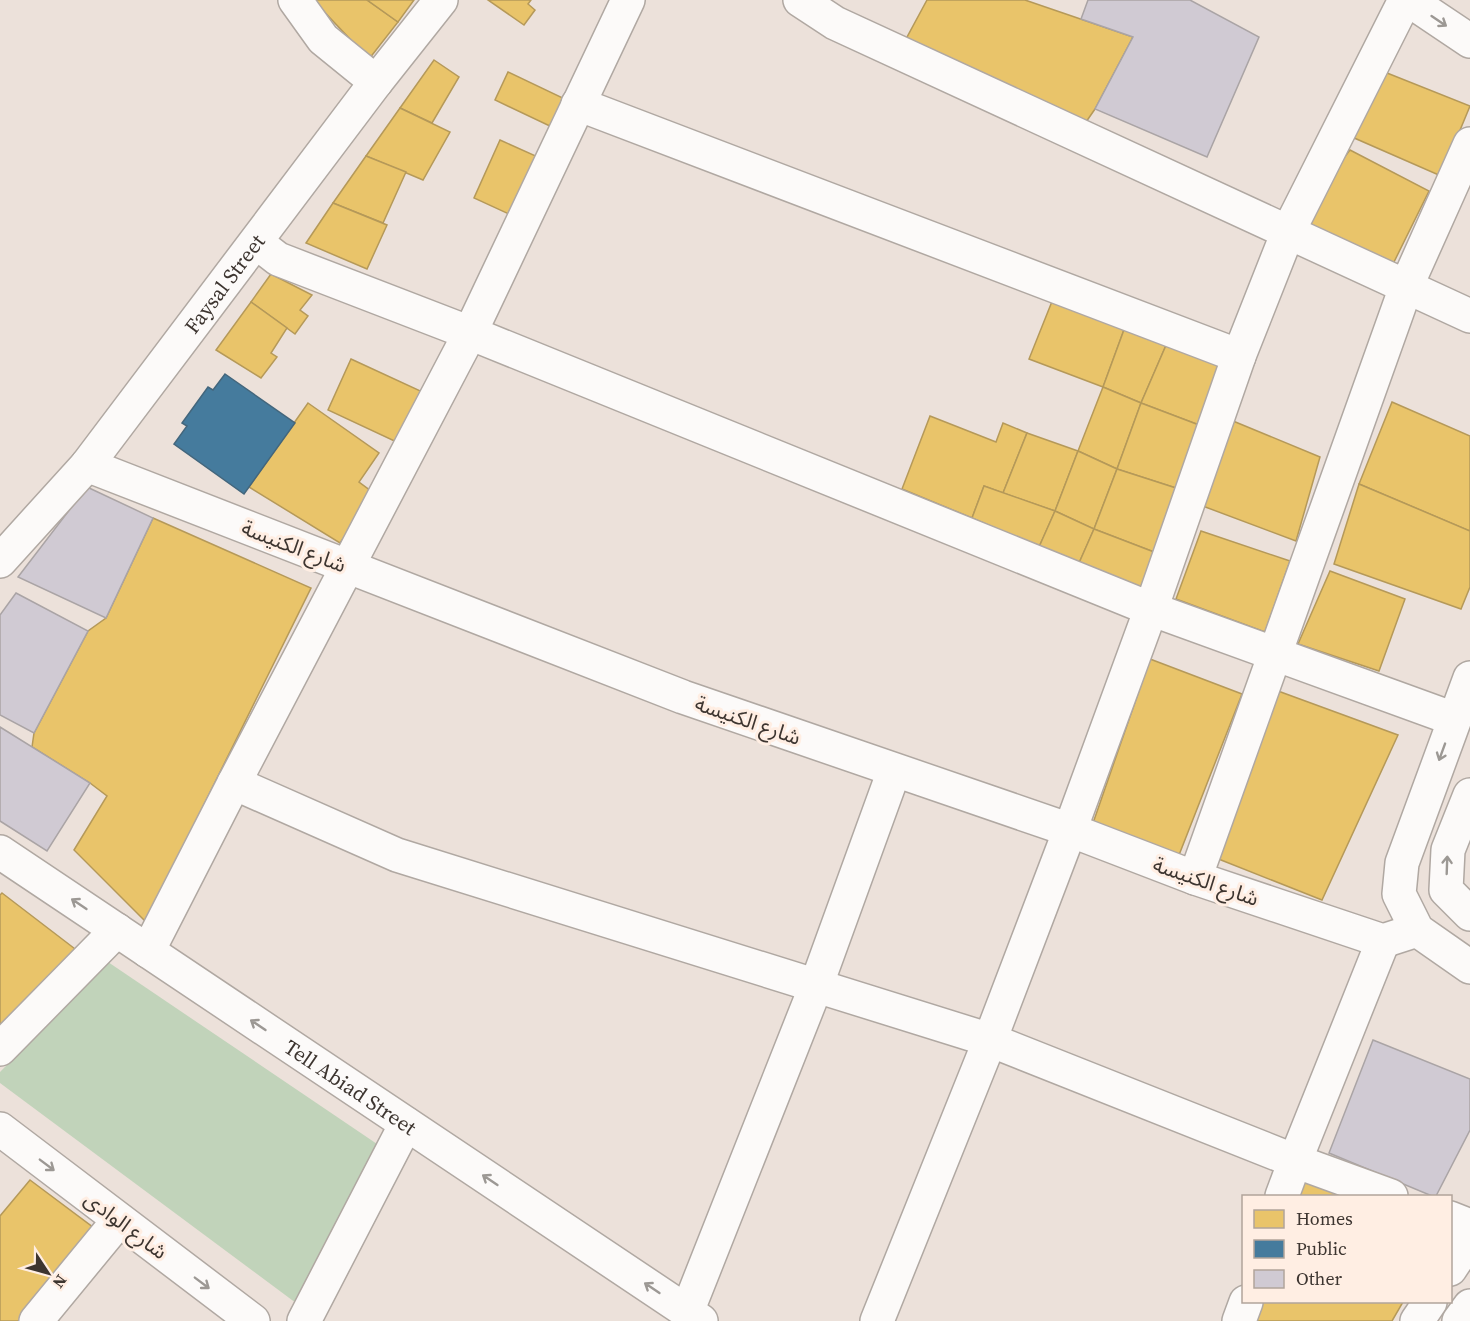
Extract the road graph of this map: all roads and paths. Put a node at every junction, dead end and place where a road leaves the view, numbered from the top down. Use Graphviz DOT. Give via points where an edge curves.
graph roads {
  1 [pos="295,0"];
  2 [pos="441,0"];
  3 [pos="628,0"];
  4 [pos="800,0"];
  5 [pos="1407,0"];
  6 [pos="1470,41"];
  7 [pos="376,82"];
  8 [pos="578,105"];
  9 [pos="1470,144"];
  10 [pos="1288,232"];
  11 [pos="256,242"];
  12 [pos="1406,287"];
  13 [pos="1470,316"];
  14 [pos="470,333"];
  15 [pos="1239,356"];
  16 [pos="87,465"];
  17 [pos="0,561"];
  18 [pos="347,567"];
  19 [pos="1151,609"];
  20 [pos="1275,655"];
  21 [pos="1470,678"];
  22 [pos="1454,719"];
  23 [pos="894,771"];
  24 [pos="234,783"];
  25 [pos="1470,795"];
  26 [pos="1070,830"];
  27 [pos="0,852"];
  28 [pos="1195,879"];
  29 [pos="1470,914"];
  30 [pos="117,930"];
  31 [pos="1418,930"];
  32 [pos="1383,941"];
  33 [pos="148,951"];
  34 [pos="1470,967"];
  35 [pos="816,986"];
  36 [pos="990,1040"];
  37 [pos="0,1049"];
  38 [pos="406,1124"];
  39 [pos="0,1130"];
  40 [pos="1294,1161"];
  41 [pos="1283,1195"];
  42 [pos="1386,1195"];
  43 [pos="1452,1219"];
  44 [pos="119,1220"];
  45 [pos="1470,1226"];
  46 [pos="1470,1239"];
  47 [pos="1452,1266"];
  48 [pos="1246,1303"];
  49 [pos="1429,1303"];
  50 [pos="1470,1306"];
  51 [pos="694,1316"];
  52 [pos="36,1321"];
  53 [pos="253,1321"];
  54 [pos="304,1321"];
  55 [pos="877,1321"];
  56 [pos="1239,1321"];
  57 [pos="1417,1321"];
  58 [pos="1459,1321"];
  1 -- 7 [label="street" via="323,39"];
  2 -- 7 [label="street, Faysal Street"];
  3 -- 8 [label="street"];
  4 -- 10 [label="street" via="835,23"];
  5 -- 6 [label="street, one-way"];
  5 -- 10 [label="street"];
  7 -- 11 [label="street, Faysal Street"];
  8 -- 14 [label="street"];
  8 -- 15 [label="street"];
  9 -- 12 [label="street"];
  10 -- 12 [label="street"];
  10 -- 15 [label="street"];
  11 -- 14 [label="street" via="278,259"];
  11 -- 16 [label="street, Faysal Street"];
  12 -- 13 [label="street"];
  12 -- 20 [label="street"];
  14 -- 18 [label="street"];
  14 -- 19 [label="street"];
  15 -- 19 [label="street"];
  16 -- 17 [label="street, Faysal Street"];
  16 -- 18 [label="street, شارع الكنيسة"];
  18 -- 23 [label="street, شارع الكنيسة" via="683,697"];
  18 -- 24 [label="street"];
  19 -- 20 [label="street"];
  19 -- 26 [label="street"];
  20 -- 22 [label="street"];
  20 -- 28 [label="street"];
  21 -- 22 [label="street"];
  22 -- 31 [label="street, one-way" via="1402,863 1399,894"];
  23 -- 26 [label="street, شارع الكنيسة"];
  23 -- 35 [label="street"];
  24 -- 33 [label="street"];
  24 -- 35 [label="street" via="397,855"];
  29 -- 25 [label="street, one-way" via="1446,890 1448,850"];
  26 -- 28 [label="street, شارع الكنيسة"];
  26 -- 36 [label="street"];
  30 -- 27 [label="street, Tell Abiad Street, one-way"];
  28 -- 32 [label="street, شارع الكنيسة"];
  30 -- 33 [label="street, Tell Abiad Street"];
  30 -- 37 [label="street"];
  31 -- 32 [label="street"];
  31 -- 34 [label="street"];
  32 -- 40 [label="street"];
  38 -- 33 [label="street, Tell Abiad Street, one-way"];
  35 -- 36 [label="street"];
  35 -- 51 [label="street"];
  36 -- 40 [label="street"];
  36 -- 55 [label="street"];
  51 -- 38 [label="street, Tell Abiad Street, one-way"];
  38 -- 54 [label="street"];
  39 -- 44 [label="street, شارع الوادى, one-way"];
  40 -- 41 [label="street"];
  40 -- 42 [label="street"];
  43 -- 45 [label="street"];
  44 -- 52 [label="street"];
  44 -- 53 [label="street, شارع الوادى, one-way"];
  46 -- 47 [label="street"];
  48 -- 56 [label="street"];
  49 -- 57 [label="street"];
  50 -- 58 [label="street"];
}
